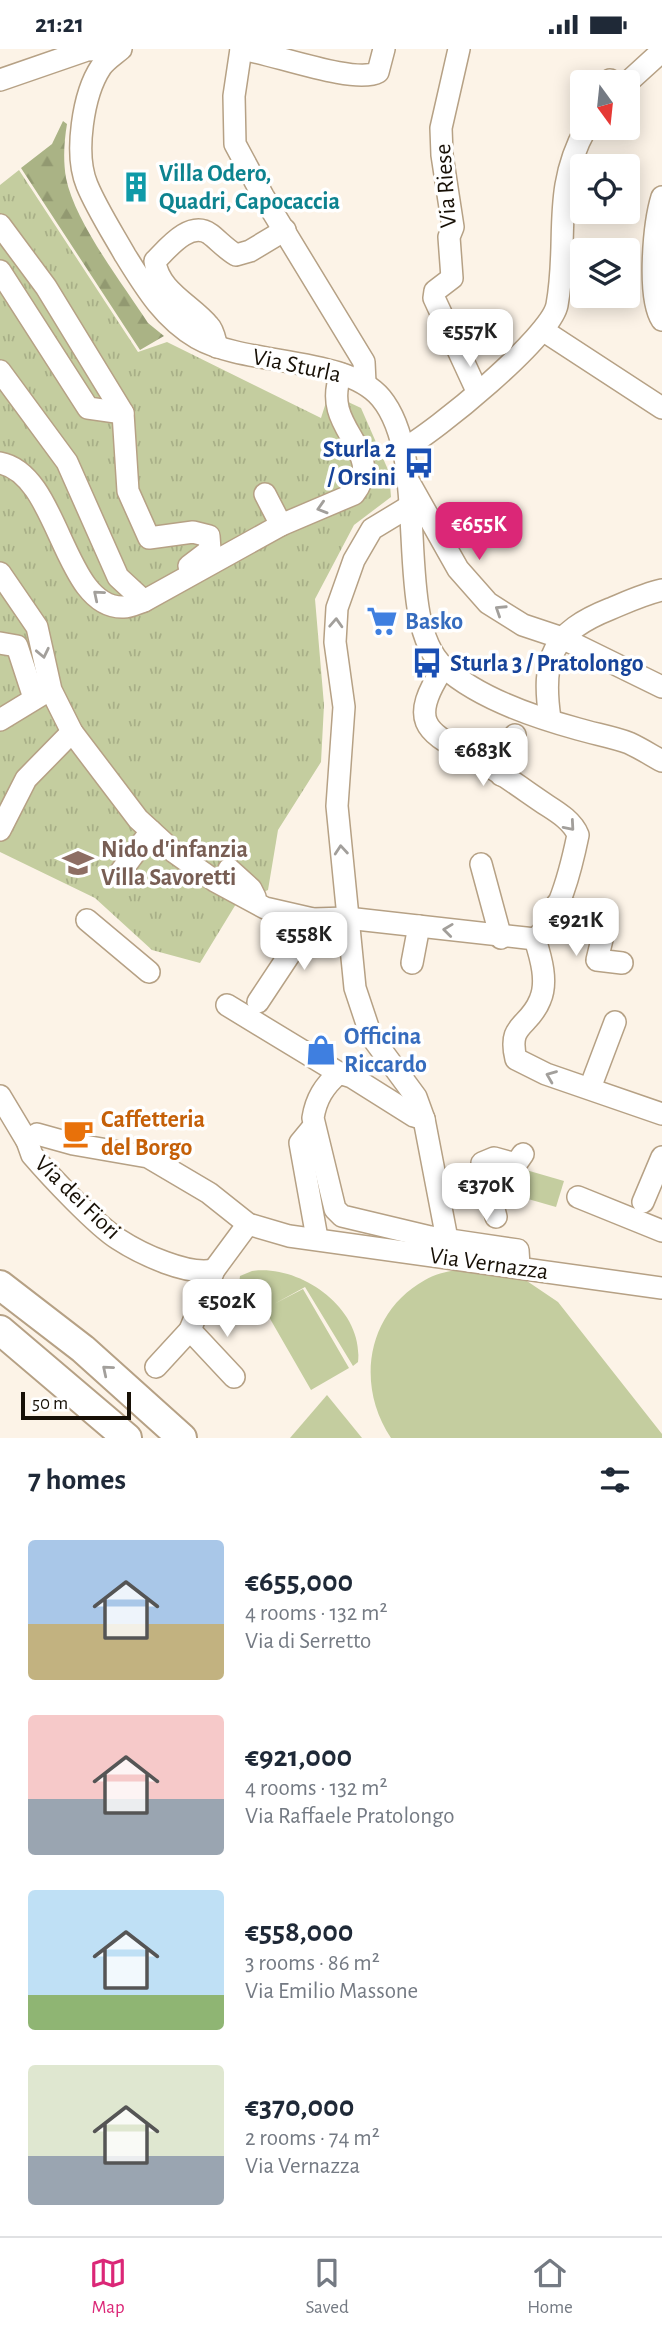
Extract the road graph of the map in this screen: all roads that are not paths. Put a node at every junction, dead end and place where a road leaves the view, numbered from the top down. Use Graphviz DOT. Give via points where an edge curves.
graph roads {
  1 [pos="118,49"];
  2 [pos="241,49"];
  3 [pos="384,49"];
  4 [pos="459,49"];
  5 [pos="662,51"];
  6 [pos="633,70"];
  7 [pos="0,80"];
  8 [pos="579,140"];
  9 [pos="662,197"];
  10 [pos="0,225"];
  11 [pos="285,230"];
  12 [pos="0,271"];
  13 [pos="662,320"];
  14 [pos="544,331"];
  15 [pos="217,348"];
  16 [pos="0,371"];
  17 [pos="341,374"];
  18 [pos="365,383"];
  19 [pos="477,391"];
  20 [pos="662,408"];
  21 [pos="123,413"];
  22 [pos="403,449"];
  23 [pos="0,463"];
  24 [pos="407,479"];
  25 [pos="265,494"];
  26 [pos="410,506"];
  27 [pos="281,525"];
  28 [pos="0,573"];
  29 [pos="185,579"];
  30 [pos="662,590"];
  31 [pos="144,601"];
  32 [pos="562,638"];
  33 [pos="0,643"];
  34 [pos="444,667"];
  35 [pos="662,687"];
  36 [pos="42,694"];
  37 [pos="550,719"];
  38 [pos="0,720"];
  39 [pos="72,732"];
  40 [pos="515,735"];
  41 [pos="662,761"];
  42 [pos="501,775"];
  43 [pos="0,830"];
  44 [pos="151,831"];
  45 [pos="481,863"];
  46 [pos="229,869"];
  47 [pos="119,874"];
  48 [pos="254,903"];
  49 [pos="557,904"];
  50 [pos="347,918"];
  51 [pos="313,919"];
  52 [pos="87,920"];
  53 [pos="419,926"];
  54 [pos="501,938"];
  55 [pos="535,939"];
  56 [pos="412,963"];
  57 [pos="622,963"];
  58 [pos="149,972"];
  59 [pos="258,1002"];
  60 [pos="227,1005"];
  61 [pos="615,1022"];
  62 [pos="339,1073"];
  63 [pos="590,1088"];
  64 [pos="3,1107"];
  65 [pos="662,1114"];
  66 [pos="424,1119"];
  67 [pos="314,1126"];
  68 [pos="27,1141"];
  69 [pos="525,1151"];
  70 [pos="662,1157"];
  71 [pos="578,1197"];
  72 [pos="643,1202"];
  73 [pos="496,1217"];
  74 [pos="248,1224"];
  75 [pos="662,1231"];
  76 [pos="316,1232"];
  77 [pos="447,1239"];
  78 [pos="518,1258"];
  79 [pos="214,1270"];
  80 [pos="0,1285"];
  81 [pos="662,1288"];
  82 [pos="0,1330"];
  83 [pos="190,1330"];
  84 [pos="156,1367"];
  85 [pos="234,1377"];
  86 [pos="128,1438"];
  87 [pos="182,1438"];
  1 -- 7 [label="street" via="87,50"];
  1 -- 15 [label="street, Via Sturla" via="102,65 86,103 82,127 86,184 148,293 172,321"];
  2 -- 3 [label="street" via="353,75 373,75"];
  2 -- 11 [label="street" via="234,96 235,144"];
  4 -- 19 [label="street, Via Riese" via="441,128 453,227 449,237 452,278 435,291 434,298"];
  5 -- 6 [label="street"];
  8 -- 14 [label="street" via="566,177 560,221 557,309"];
  9 -- 13 [label="street" via="656,217 654,289 656,311"];
  10 -- 21 [label="street" via="46,287"];
  11 -- 15 [label="street" via="236,255 208,232 194,230 155,261 156,272 165,283 211,327"];
  11 -- 18 [label="street" via="364,362"];
  12 -- 21 [label="street" via="88,408"];
  14 -- 19 [label="street"];
  14 -- 20 [label="street"];
  15 -- 17 [label="street, Via Sturla"];
  16 -- 31 [label="street" via="67,462 118,577"];
  17 -- 18 [label="street, Via Sturla"];
  17 -- 27 [label="street, one-way" via="336,410 359,449 362,484 339,503"];
  18 -- 22 [label="street, Via Sturla" via="394,419"];
  19 -- 22 [label="street" via="433,431"];
  21 -- 29 [label="street" via="128,491 149,538 193,532 209,536 210,550 185,569"];
  22 -- 24 [label="street, Via Sturla"];
  31 -- 23 [label="street, one-way" via="122,607 101,600 77,571 29,480"];
  24 -- 26 [label="street, Via Sturla"];
  32 -- 24 [label="street, one-way" via="523,625 472,587"];
  25 -- 27 [label="street"];
  26 -- 34 [label="street, Via Sturla" via="422,625 429,647"];
  50 -- 26 [label="street, Via Vernazza, one-way" via="337,806 344,707 335,642 337,608 354,560 372,529"];
  27 -- 29 [label="street"];
  28 -- 36 [label="street, one-way" via="37,627"];
  29 -- 31 [label="street"];
  30 -- 32 [label="street" via="580,621"];
  32 -- 35 [label="street"];
  32 -- 37 [label="street" via="547,669"];
  33 -- 36 [label="street" via="17,646"];
  34 -- 37 [label="street, Via Sturla" via="476,688"];
  34 -- 42 [label="street" via="426,696 429,729"];
  36 -- 38 [label="street"];
  36 -- 39 [label="street"];
  37 -- 41 [label="street, Via Sturla" via="627,743"];
  39 -- 43 [label="street" via="26,779"];
  39 -- 44 [label="street"];
  40 -- 42 [label="street"];
  42 -- 49 [label="street, one-way" via="575,829 575,849"];
  44 -- 47 [label="street"];
  44 -- 48 [label="street" via="215,881"];
  45 -- 54 [label="street"];
  46 -- 48 [label="street" via="251,890"];
  48 -- 51 [label="street"];
  49 -- 55 [label="street" via="548,925"];
  49 -- 57 [label="street" via="606,923 593,968"];
  50 -- 51 [label="street"];
  50 -- 53 [label="street"];
  50 -- 66 [label="street, Via Vernazza" via="355,988 364,1020 381,1054 416,1097"];
  51 -- 59 [label="street"];
  52 -- 58 [label="street"];
  54 -- 53 [label="street, one-way"];
  53 -- 56 [label="street"];
  54 -- 55 [label="street"];
  63 -- 55 [label="street, one-way" via="516,1059 514,1033 541,998 543,973"];
  60 -- 62 [label="street"];
  61 -- 63 [label="street"];
  62 -- 66 [label="street"];
  62 -- 67 [label="street, Via Vernazza" via="316,1103"];
  63 -- 65 [label="street"];
  64 -- 68 [label="street, Via dei Fiori"];
  66 -- 77 [label="street, Via Vernazza"];
  67 -- 76 [label="street, Via Vernazza" via="300,1143"];
  67 -- 77 [label="street, Via Vernazza" via="331,1201 342,1216"];
  68 -- 74 [label="street, Via Vernazza" via="37,1134 148,1157 209,1193"];
  68 -- 79 [label="street, Via dei Fiori" via="39,1163 117,1238 183,1269"];
  69 -- 73 [label="street" via="516,1164 494,1158 482,1163"];
  70 -- 72 [label="street"];
  71 -- 75 [label="street"];
  74 -- 76 [label="street, Via Vernazza" via="289,1236"];
  74 -- 79 [label="street"];
  76 -- 78 [label="street, Via Vernazza"];
  77 -- 78 [label="street, Via Vernazza"];
  78 -- 81 [label="street, Via Vernazza"];
  79 -- 83 [label="street"];
  87 -- 80 [label="main road, one-way" via="83,1349"];
  82 -- 86 [label="main road"];
  83 -- 84 [label="street"];
  83 -- 85 [label="street"];
}
